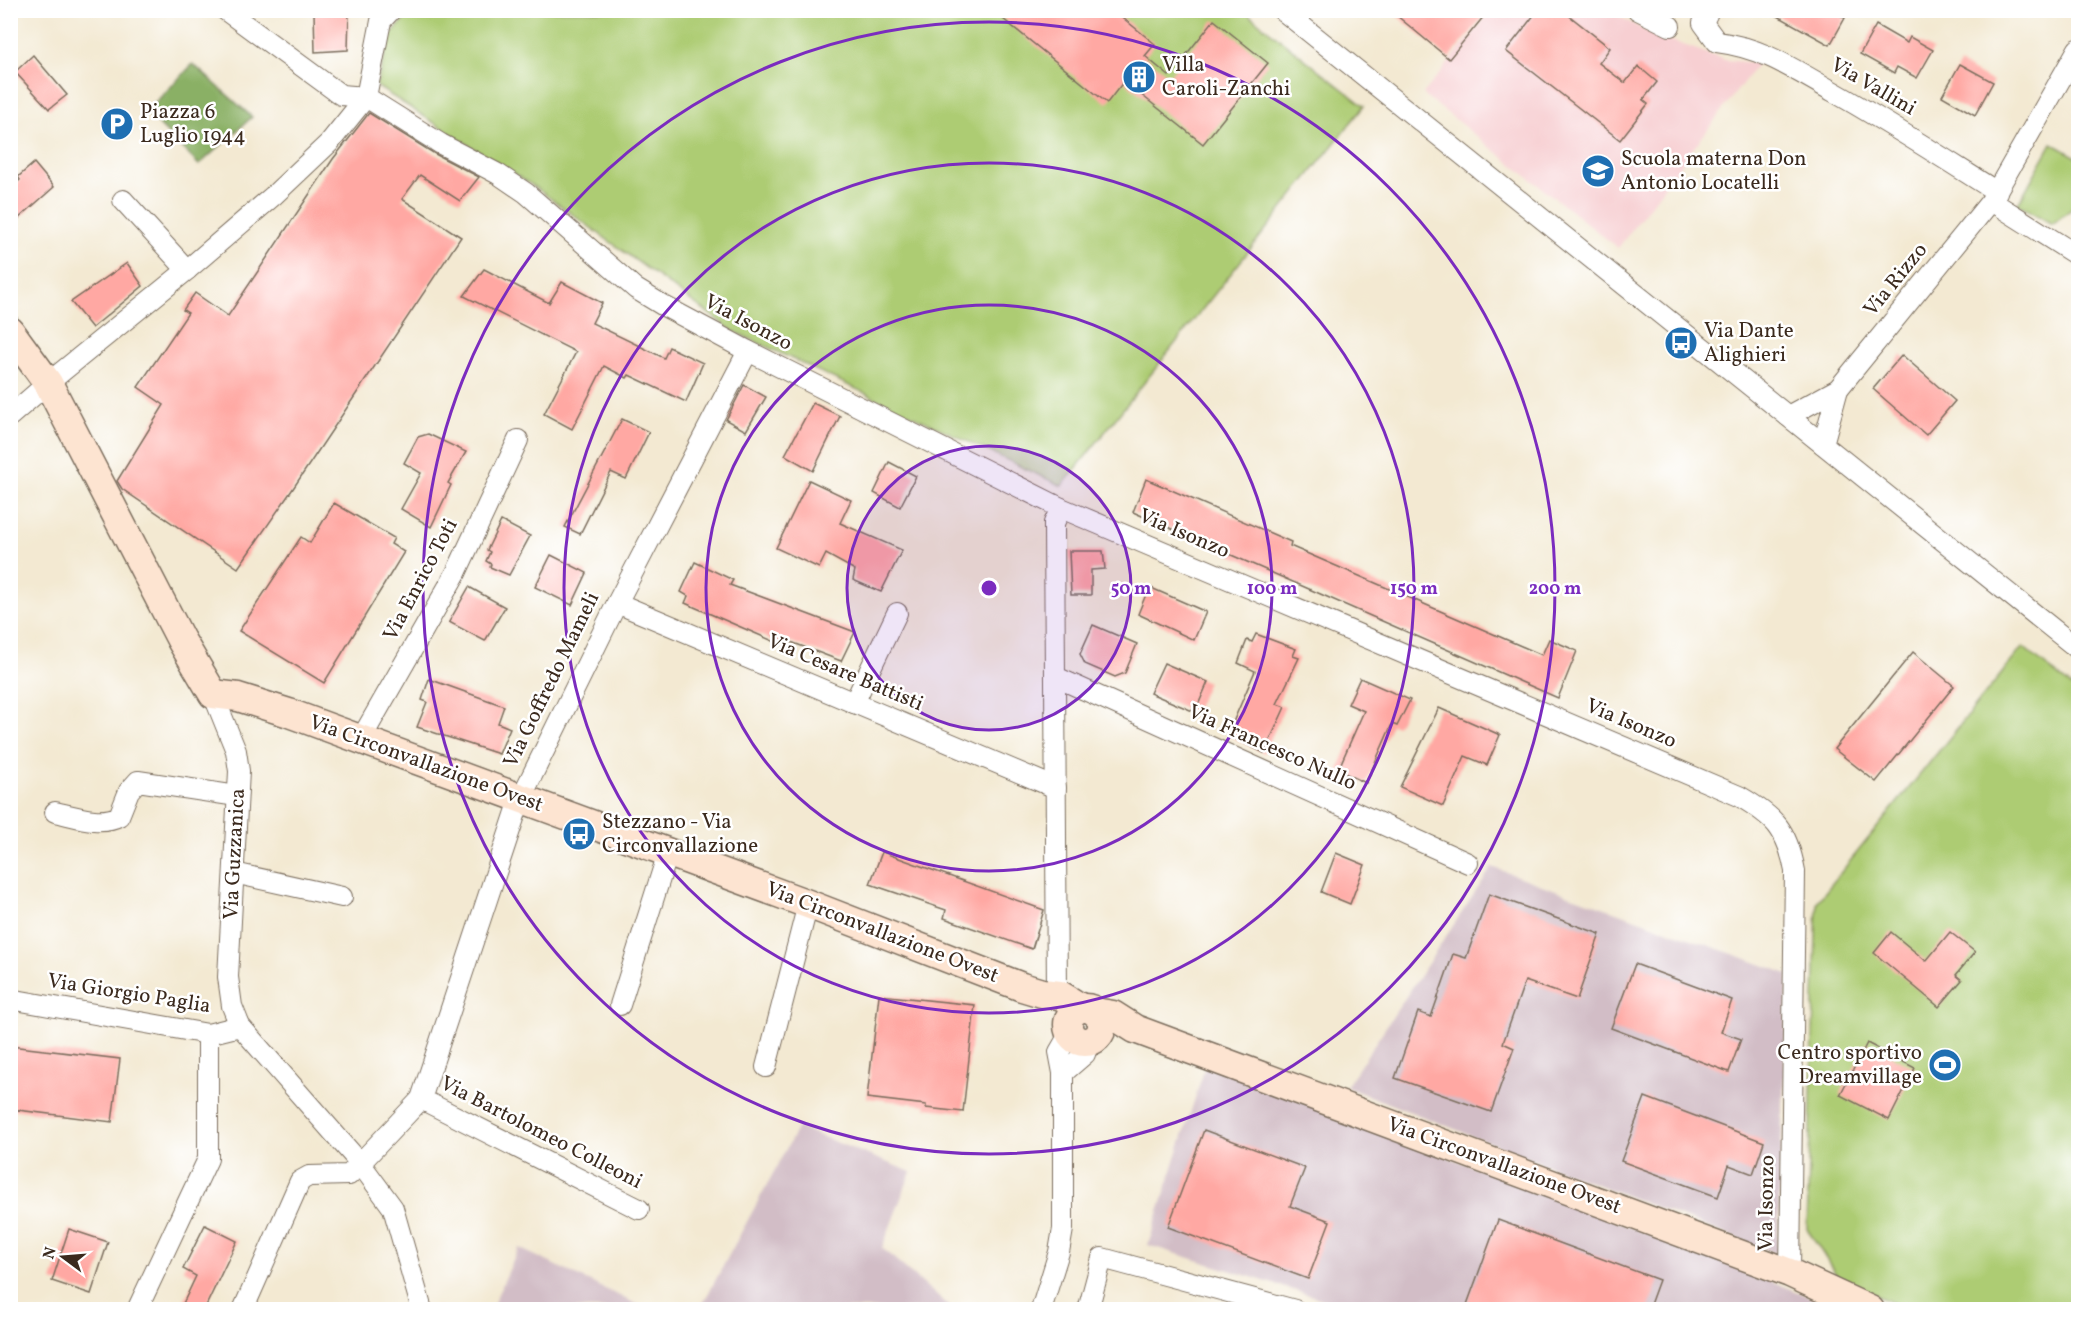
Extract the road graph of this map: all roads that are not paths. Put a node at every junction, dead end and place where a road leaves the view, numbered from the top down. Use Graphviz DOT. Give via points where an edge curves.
graph roads {
  1 [pos="225,10"];
  2 [pos="1282,10"];
  3 [pos="1638,10"];
  4 [pos="1709,10"];
  5 [pos="383,14"];
  6 [pos="1670,26"];
  7 [pos="2076,59"];
  8 [pos="366,97"];
  9 [pos="1994,197"];
  10 [pos="123,200"];
  11 [pos="2079,256"];
  12 [pos="187,270"];
  13 [pos="10,331"];
  14 [pos="748,351"];
  15 [pos="48,383"];
  16 [pos="1838,389"];
  17 [pos="1788,416"];
  18 [pos="10,417"];
  19 [pos="518,440"];
  20 [pos="1823,444"];
  21 [pos="1061,508"];
  22 [pos="617,603"];
  23 [pos="897,613"];
  24 [pos="2079,649"];
  25 [pos="1056,676"];
  26 [pos="213,694"];
  27 [pos="854,703"];
  28 [pos="361,739"];
  29 [pos="1056,788"];
  30 [pos="237,796"];
  31 [pos="520,800"];
  32 [pos="55,812"];
  33 [pos="668,853"];
  34 [pos="1468,863"];
  35 [pos="234,873"];
  36 [pos="342,897"];
  37 [pos="808,904"];
  38 [pos="10,999"];
  39 [pos="620,1005"];
  40 [pos="1075,1017"];
  41 [pos="240,1026"];
  42 [pos="208,1034"];
  43 [pos="766,1067"];
  44 [pos="421,1099"];
  45 [pos="360,1163"];
  46 [pos="639,1209"];
  47 [pos="1790,1273"];
  48 [pos="137,1310"];
  49 [pos="243,1310"];
  50 [pos="422,1310"];
  51 [pos="1041,1310"];
  52 [pos="1088,1310"];
  53 [pos="1295,1310"];
  54 [pos="1870,1310"];
  1 -- 8 [label="street" via="341,95"];
  2 -- 17 [label="street"];
  3 -- 6 [label="street"];
  4 -- 9 [label="street, Via Vallini" via="1703,23 1717,42 1768,54 1895,126"];
  5 -- 8 [label="street"];
  7 -- 9 [label="street, Via Rizzo"];
  8 -- 12 [label="street" via="329,143"];
  8 -- 14 [label="street, Via Isonzo" via="526,193 636,289"];
  9 -- 11 [label="street"];
  9 -- 16 [label="street, Via Rizzo"];
  10 -- 12 [label="street"];
  12 -- 15 [label="street"];
  13 -- 15 [label="street, Via Guzzanica"];
  14 -- 21 [label="street, Via Isonzo"];
  14 -- 22 [label="street, Via Goffredo Mameli"];
  15 -- 18 [label="street"];
  15 -- 26 [label="street, Via Guzzanica"];
  16 -- 17 [label="street, Via Rizzo"];
  16 -- 20 [label="street, Via Rizzo"];
  17 -- 20 [label="street"];
  19 -- 28 [label="street, Via Enrico Toti" via="456,573"];
  20 -- 24 [label="street"];
  21 -- 25 [label="street" via="1054,523"];
  21 -- 47 [label="street, Via Isonzo" via="1739,796 1763,810 1790,847 1795,871"];
  22 -- 27 [label="street, Via Cesare Battisti"];
  22 -- 31 [label="street, Via Goffredo Mameli"];
  23 -- 27 [label="street"];
  25 -- 29 [label="street"];
  25 -- 34 [label="street, Via Francesco Nullo"];
  26 -- 28 [label="street, Via Circonvallazione Ovest" via="238,697"];
  26 -- 30 [label="street, Via Guzzanica" via="236,751"];
  27 -- 29 [label="street, Via Cesare Battisti"];
  28 -- 31 [label="street, Via Circonvallazione Ovest"];
  29 -- 40 [label="street"];
  30 -- 32 [label="street" via="138,781 114,819 104,822"];
  30 -- 35 [label="street, Via Guzzanica"];
  31 -- 33 [label="street, Via Circonvallazione Ovest"];
  31 -- 44 [label="street, Via Goffredo Mameli"];
  33 -- 37 [label="street, Via Circonvallazione Ovest"];
  33 -- 39 [label="street"];
  35 -- 36 [label="street"];
  35 -- 41 [label="street, Via Guzzanica" via="228,977 232,1006"];
  37 -- 40 [label="street, Via Circonvallazione Ovest"];
  37 -- 43 [label="street"];
  38 -- 42 [label="street, Via Giorgio Paglia"];
  40 -- 47 [label="street, Via Circonvallazione Ovest" via="1113,1015 1135,1029"];
  40 -- 51 [label="street" via="1059,1052 1063,1073 1063,1229"];
  41 -- 42 [label="street, Via Giorgio Paglia"];
  41 -- 45 [label="street, Via Guzzanica"];
  42 -- 48 [label="street" via="208,1159"];
  44 -- 45 [label="street, Via Goffredo Mameli"];
  44 -- 46 [label="street, Via Bartolomeo Colleoni"];
  45 -- 49 [label="street, Via Goffredo Mameli" via="349,1175 309,1176 300,1181"];
  45 -- 50 [label="street, Via Guzzanica" via="393,1208"];
  47 -- 54 [label="street, Via Circonvallazione Ovest"];
  52 -- 53 [label="street" via="1102,1258"];
}
